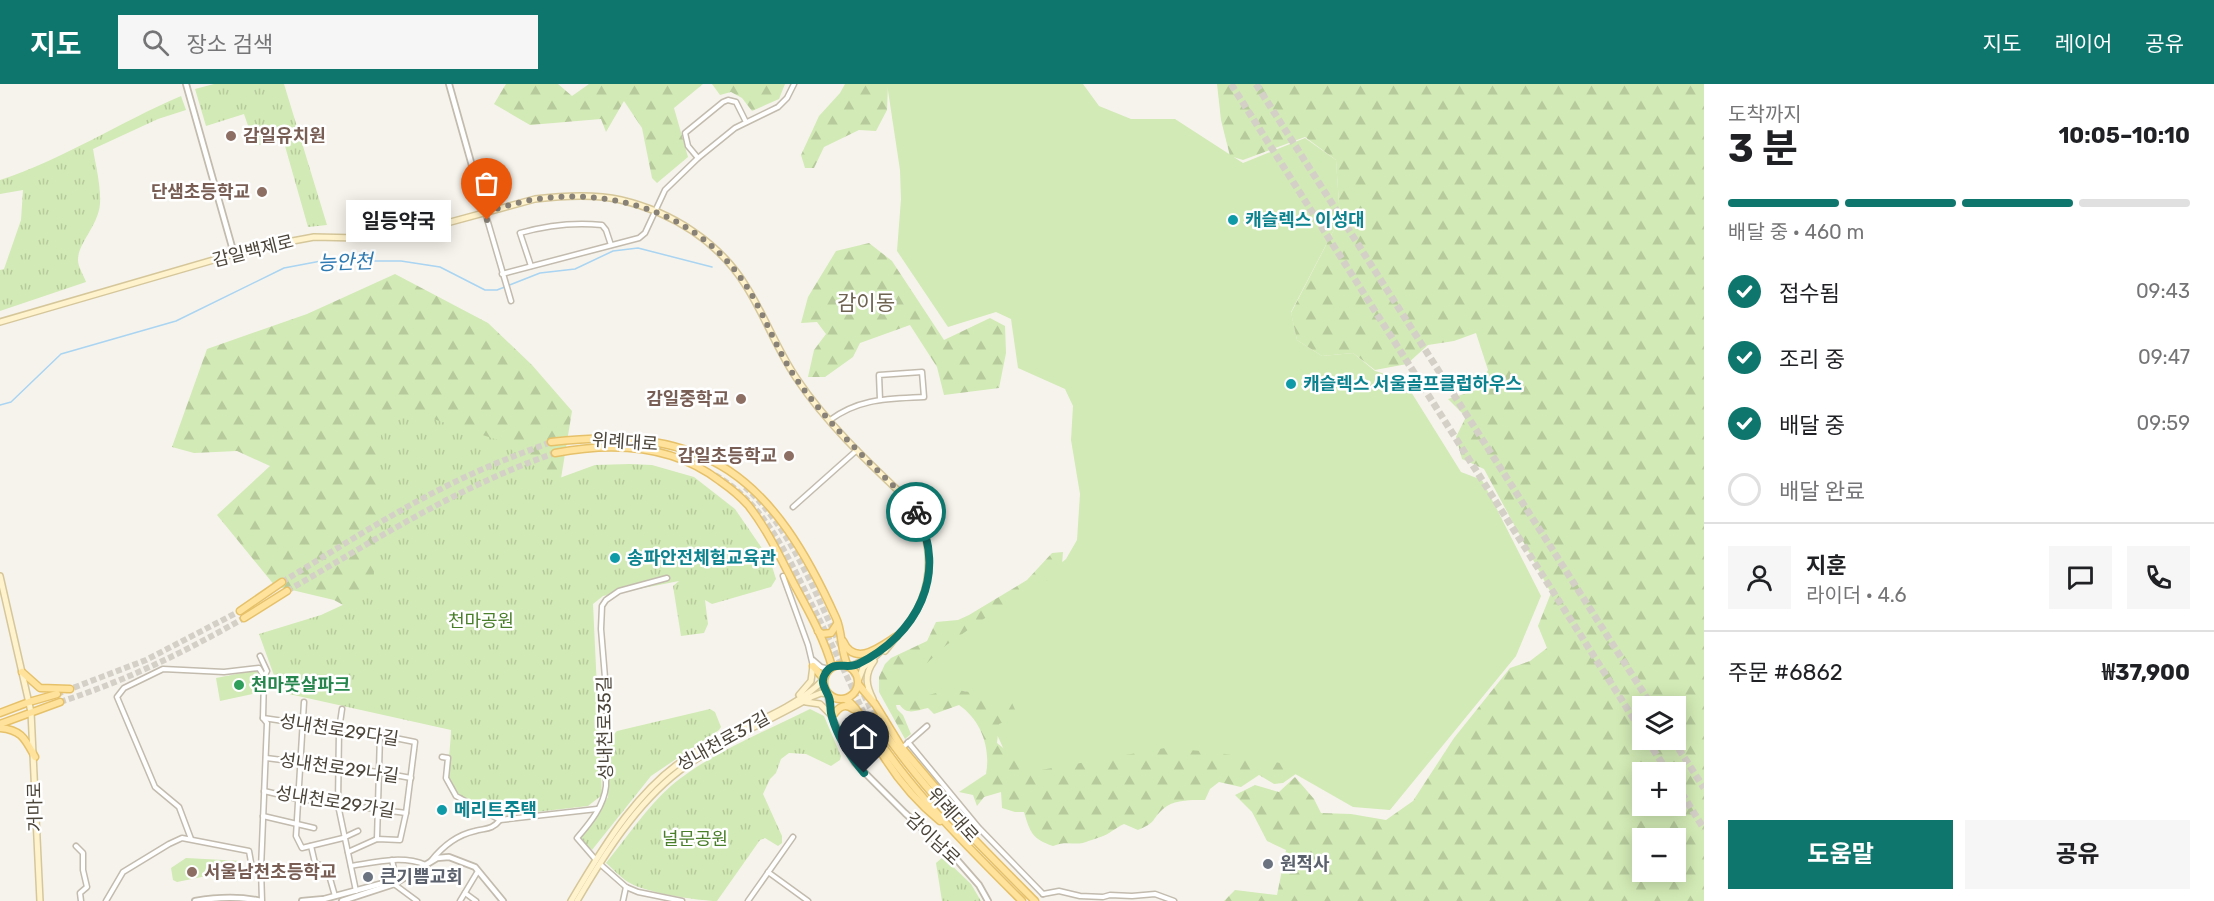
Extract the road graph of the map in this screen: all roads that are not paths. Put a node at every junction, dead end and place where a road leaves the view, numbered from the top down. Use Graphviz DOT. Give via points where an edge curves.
graph roads {
  1 [pos="186,84"];
  2 [pos="449,84"];
  3 [pos="794,84"];
  4 [pos="746,122"];
  5 [pos="698,158"];
  6 [pos="654,210"];
  7 [pos="485,212"];
  8 [pos="611,245"];
  9 [pos="234,254"];
  10 [pos="531,266"];
  11 [pos="502,274"];
  12 [pos="511,301"];
  13 [pos="0,322"];
  14 [pos="880,400"];
  15 [pos="830,420"];
  16 [pos="551,442"];
  17 [pos="858,449"];
  18 [pos="555,453"];
  19 [pos="793,507"];
  20 [pos="0,576"];
  21 [pos="783,576"];
  22 [pos="667,578"];
  23 [pos="282,582"];
  24 [pos="288,591"];
  25 [pos="240,611"];
  26 [pos="244,618"];
  27 [pos="837,620"];
  28 [pos="816,630"];
  29 [pos="897,636"];
  30 [pos="841,638"];
  31 [pos="260,656"];
  32 [pos="873,656"];
  33 [pos="813,663"];
  34 [pos="848,666"];
  35 [pos="831,668"];
  36 [pos="22,672"];
  37 [pos="264,677"];
  38 [pos="823,679"];
  39 [pos="858,682"];
  40 [pos="70,689"];
  41 [pos="57,694"];
  42 [pos="828,694"];
  43 [pos="843,699"];
  44 [pos="29,702"];
  45 [pos="60,702"];
  46 [pos="304,702"];
  47 [pos="791,703"];
  48 [pos="802,703"];
  49 [pos="875,704"];
  50 [pos="342,709"];
  51 [pos="31,712"];
  52 [pos="0,714"];
  53 [pos="833,716"];
  54 [pos="859,716"];
  55 [pos="263,718"];
  56 [pos="881,721"];
  57 [pos="302,723"];
  58 [pos="0,726"];
  59 [pos="927,726"];
  60 [pos="869,728"];
  61 [pos="339,730"];
  62 [pos="380,735"];
  63 [pos="736,735"];
  64 [pos="908,742"];
  65 [pos="902,748"];
  66 [pos="34,757"];
  67 [pos="442,757"];
  68 [pos="266,758"];
  69 [pos="300,761"];
  70 [pos="338,768"];
  71 [pos="378,772"];
  72 [pos="411,778"];
  73 [pos="264,791"];
  74 [pos="298,799"];
  75 [pos="338,805"];
  76 [pos="598,809"];
  77 [pos="377,810"];
  78 [pos="406,813"];
  79 [pos="263,816"];
  80 [pos="500,820"];
  81 [pos="296,823"];
  82 [pos="314,828"];
  83 [pos="358,831"];
  84 [pos="966,832"];
  85 [pos="793,837"];
  86 [pos="343,838"];
  87 [pos="191,839"];
  88 [pos="377,839"];
  89 [pos="76,846"];
  90 [pos="311,846"];
  91 [pos="348,852"];
  92 [pos="392,860"];
  93 [pos="598,861"];
  94 [pos="428,863"];
  95 [pos="351,866"];
  96 [pos="261,869"];
  97 [pos="478,871"];
  98 [pos="768,872"];
  99 [pos="396,883"];
  100 [pos="626,887"];
  101 [pos="356,891"];
  102 [pos="465,893"];
  103 [pos="335,896"];
  104 [pos="414,900"];
  105 [pos="40,901"];
  106 [pos="81,901"];
  107 [pos="106,901"];
  108 [pos="195,901"];
  109 [pos="262,901"];
  110 [pos="302,901"];
  111 [pos="342,901"];
  112 [pos="460,901"];
  113 [pos="476,901"];
  114 [pos="502,901"];
  115 [pos="571,901"];
  116 [pos="577,901"];
  117 [pos="623,901"];
  118 [pos="682,901"];
  119 [pos="748,901"];
  120 [pos="808,901"];
  121 [pos="988,901"];
  122 [pos="1022,901"];
  123 [pos="1035,901"];
  124 [pos="1174,901"];
  1 -- 9 [label="street"];
  2 -- 7 [label="street"];
  3 -- 4 [label="street" via="778,107"];
  4 -- 5 [label="street"];
  4 -- 5 [label="street" via="736,102 723,102 686,133 688,146"];
  5 -- 6 [label="street" via="665,190"];
  6 -- 7 [label="main road, 감일백제로" via="620,200 552,197"];
  6 -- 8 [label="street" via="639,238"];
  6 -- 15 [label="main road, 감일백제로" via="685,226 726,259 746,285 797,379"];
  7 -- 9 [label="main road, 감일백제로" via="397,235 314,237"];
  7 -- 11 [label="street"];
  8 -- 10 [label="street"];
  8 -- 10 [label="street" via="602,225 546,225 520,232"];
  9 -- 13 [label="main road, 감일백제로"];
  10 -- 11 [label="street"];
  11 -- 12 [label="street"];
  14 -- 14 [label="street" via="924,397 922,372 879,375"];
  14 -- 15 [label="street" via="845,409"];
  15 -- 17 [label="main road, 감일백제로"];
  16 -- 27 [label="main road, 위례대로" via="648,440 697,453 730,471 758,492 798,544"];
  17 -- 19 [label="street"];
  17 -- 29 [label="main road, 감일백제로" via="908,500 922,522 929,548 927,585 921,603"];
  18 -- 28 [label="main road, 위례대로" via="591,447 642,448 693,463 716,478 747,504 776,549"];
  20 -- 36 [label="main road, 거마로"];
  21 -- 33 [label="street"];
  22 -- 76 [label="street, 성내천로35길" via="619,591 602,606 606,786"];
  23 -- 25 [label="main road"];
  24 -- 26 [label="main road"];
  27 -- 28 [label="main road" via="831,633"];
  27 -- 30 [label="main road, 위례대로"];
  28 -- 35 [label="main road, 위례대로"];
  29 -- 30 [label="main road" via="859,655 848,649"];
  29 -- 32 [label="main road, 감일백제로"];
  29 -- 49 [label="main road" via="868,670 866,683"];
  30 -- 34 [label="main road, 위례대로"];
  31 -- 37 [label="street" via="267,671"];
  32 -- 34 [label="main road"];
  32 -- 39 [label="main road" via="859,673"];
  33 -- 35 [label="street"];
  33 -- 38 [label="main road"];
  33 -- 47 [label="main road" via="811,681"];
  34 -- 35 [label="main road"];
  34 -- 39 [label="main road"];
  35 -- 38 [label="main road"];
  36 -- 40 [label="main road" via="40,688"];
  36 -- 44 [label="main road, 거마로"];
  37 -- 55 [label="street"];
  37 -- 87 [label="street" via="259,668 224,672 163,669 124,688 117,697 155,787 179,807"];
  38 -- 42 [label="main road"];
  38 -- 47 [label="main road, 성내천로37길"];
  39 -- 43 [label="main road" via="853,694"];
  39 -- 49 [label="main road"];
  41 -- 44 [label="main road"];
  42 -- 43 [label="main road"];
  42 -- 48 [label="main road, 성내천로37길" via="818,694"];
  42 -- 53 [label="street, 감이남로"];
  43 -- 53 [label="main road" via="835,706"];
  43 -- 54 [label="main road, 위례대로" via="853,705"];
  44 -- 51 [label="main road, 거마로"];
  44 -- 52 [label="main road"];
  45 -- 51 [label="main road"];
  46 -- 57 [label="street"];
  47 -- 63 [label="main road, 성내천로37길"];
  48 -- 53 [label="main road" via="820,704"];
  48 -- 63 [label="main road, 성내천로37길"];
  49 -- 56 [label="main road"];
  50 -- 61 [label="street"];
  51 -- 58 [label="main road"];
  51 -- 66 [label="main road, 거마로"];
  53 -- 54 [label="main road" via="846,706"];
  53 -- 121 [label="street, 감이남로" via="847,750 864,773 958,861"];
  54 -- 60 [label="main road, 위례대로"];
  55 -- 57 [label="street, 성내천로29다길"];
  55 -- 68 [label="street" via="267,723"];
  56 -- 60 [label="main road" via="873,717 866,723"];
  56 -- 65 [label="main road"];
  56 -- 84 [label="main road, 위례대로" via="912,770"];
  57 -- 61 [label="street, 성내천로29다길"];
  57 -- 69 [label="street"];
  58 -- 66 [label="main road" via="16,730"];
  59 -- 64 [label="street"];
  60 -- 122 [label="main road, 위례대로" via="884,759 925,809"];
  61 -- 62 [label="street, 성내천로29다길"];
  61 -- 70 [label="street"];
  62 -- 71 [label="street"];
  62 -- 72 [label="street, 성내천로29다길" via="415,742"];
  63 -- 93 [label="main road, 성내천로37길" via="688,757 660,780 635,805"];
  64 -- 65 [label="street"];
  64 -- 124 [label="street" via="979,828 1042,895 1059,891 1103,897 1155,894"];
  65 -- 84 [label="main road" via="952,807"];
  66 -- 105 [label="main road, 거마로"];
  67 -- 80 [label="street" via="448,758 446,778 456,796"];
  68 -- 69 [label="street, 성내천로29나길"];
  68 -- 73 [label="street"];
  69 -- 70 [label="street, 성내천로29나길"];
  69 -- 74 [label="street"];
  70 -- 71 [label="street, 성내천로29나길"];
  70 -- 75 [label="street"];
  71 -- 72 [label="street, 성내천로29나길"];
  71 -- 77 [label="street"];
  72 -- 78 [label="street"];
  73 -- 74 [label="street, 성내천로29가길"];
  73 -- 79 [label="street"];
  74 -- 75 [label="street, 성내천로29가길"];
  74 -- 81 [label="street"];
  75 -- 77 [label="street, 성내천로29가길"];
  75 -- 86 [label="street"];
  76 -- 80 [label="street"];
  76 -- 93 [label="street, 성내천로35길" via="577,838"];
  77 -- 78 [label="street, 성내천로29가길"];
  77 -- 88 [label="street"];
  78 -- 88 [label="street" via="400,840"];
  79 -- 81 [label="street"];
  79 -- 96 [label="street"];
  80 -- 94 [label="street" via="495,827 476,830 443,846"];
  81 -- 82 [label="street"];
  81 -- 90 [label="street" via="296,836 302,848"];
  83 -- 86 [label="street"];
  84 -- 123 [label="main road, 위례대로"];
  85 -- 98 [label="street"];
  86 -- 90 [label="street"];
  86 -- 91 [label="street"];
  87 -- 96 [label="street" via="249,851 252,868"];
  87 -- 107 [label="street" via="169,844 123,872"];
  88 -- 91 [label="street"];
  89 -- 106 [label="street" via="83,853 88,883 80,893"];
  90 -- 103 [label="street" via="315,863 327,868"];
  91 -- 95 [label="street"];
  92 -- 94 [label="street"];
  92 -- 95 [label="street"];
  92 -- 99 [label="street"];
  93 -- 100 [label="street"];
  93 -- 115 [label="main road, 성내천로37길"];
  93 -- 116 [label="main road, 성내천로37길"];
  94 -- 97 [label="street" via="449,858"];
  94 -- 99 [label="street"];
  95 -- 101 [label="street"];
  96 -- 109 [label="street"];
  97 -- 102 [label="street"];
  97 -- 114 [label="street"];
  98 -- 119 [label="street"];
  98 -- 120 [label="street"];
  99 -- 101 [label="street"];
  99 -- 104 [label="street"];
  99 -- 111 [label="street"];
  100 -- 117 [label="street"];
  100 -- 118 [label="street"];
  101 -- 103 [label="street"];
  102 -- 112 [label="street"];
  102 -- 113 [label="street"];
  103 -- 110 [label="street"];
  108 -- 109 [label="street" via="247,897"];
}
